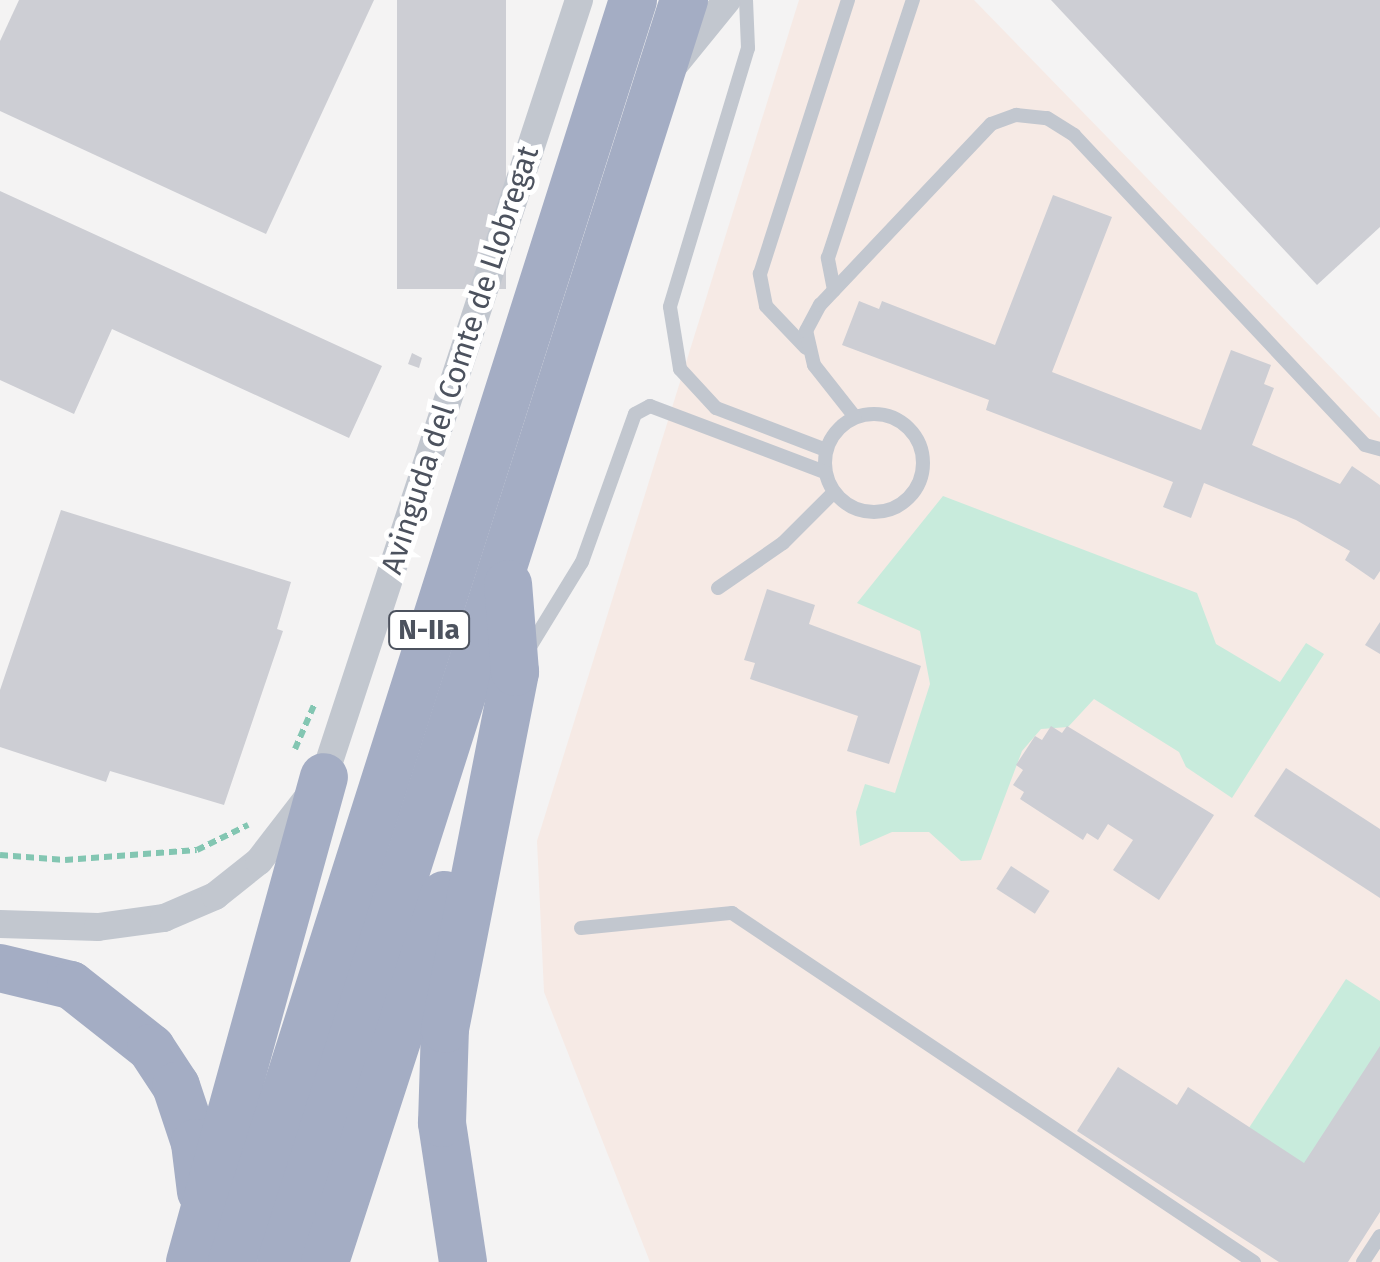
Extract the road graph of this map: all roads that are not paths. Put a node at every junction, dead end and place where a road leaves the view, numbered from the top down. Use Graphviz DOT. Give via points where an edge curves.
graph roads {
  1 [pos="579,0"];
  2 [pos="633,0"];
  3 [pos="684,0"];
  4 [pos="727,0"];
  5 [pos="746,0"];
  6 [pos="848,0"];
  7 [pos="913,0"];
  8 [pos="656,85"];
  9 [pos="834,290"];
  10 [pos="806,348"];
  11 [pos="855,417"];
  12 [pos="1380,449"];
  13 [pos="826,450"];
  14 [pos="825,472"];
  15 [pos="834,492"];
  16 [pos="506,561"];
  17 [pos="718,588"];
  18 [pos="515,672"];
  19 [pos="494,776"];
  20 [pos="324,777"];
  21 [pos="0,924"];
  22 [pos="581,928"];
  23 [pos="0,968"];
  24 [pos="446,1157"];
  25 [pos="203,1211"];
  26 [pos="1380,1236"];
  27 [pos="190,1262"];
  28 [pos="232,1262"];
  29 [pos="281,1262"];
  30 [pos="325,1262"];
  31 [pos="442,1262"];
  32 [pos="463,1262"];
  33 [pos="1254,1262"];
  34 [pos="1362,1262"];
  1 -- 20 [label="street, Avinguda del Comte de Llobregat"];
  2 -- 28 [label="highway, N-IIa"];
  3 -- 8 [label="highway, N-IIa"];
  4 -- 8 [label="street"];
  5 -- 13 [label="lane" via="748,48 670,307 680,369 716,408"];
  6 -- 10 [label="lane" via="760,274 766,306"];
  7 -- 9 [label="lane" via="828,258"];
  8 -- 16 [label="highway, N-IIa"];
  9 -- 10 [label="lane" via="806,331"];
  9 -- 12 [label="lane" via="991,124 1016,115 1047,118 1074,135 1366,445"];
  10 -- 11 [label="lane"];
  11 -- 13 [label="lane" via="836,430"];
  11 -- 15 [label="lane" via="877,414 914,434 923,454 922,476 894,509 862,510"];
  13 -- 14 [label="lane"];
  14 -- 15 [label="lane"];
  14 -- 18 [label="lane" via="650,406 635,414 582,562"];
  15 -- 17 [label="lane" via="783,542"];
  16 -- 18 [label="highway"];
  16 -- 29 [label="highway, N-IIa"];
  18 -- 19 [label="highway"];
  19 -- 24 [label="highway" via="444,1029"];
  19 -- 30 [label="highway" via="431,925"];
  20 -- 21 [label="street, Avinguda del Comte de Llobregat" via="259,861 215,896 164,918 98,928"];
  20 -- 25 [label="highway"];
  22 -- 33 [label="lane" via="732,914"];
  23 -- 25 [label="highway" via="72,986 152,1048 176,1086 196,1142"];
  24 -- 31 [label="highway"];
  24 -- 32 [label="highway"];
  25 -- 27 [label="highway"];
  26 -- 34 [label="lane"];
}
